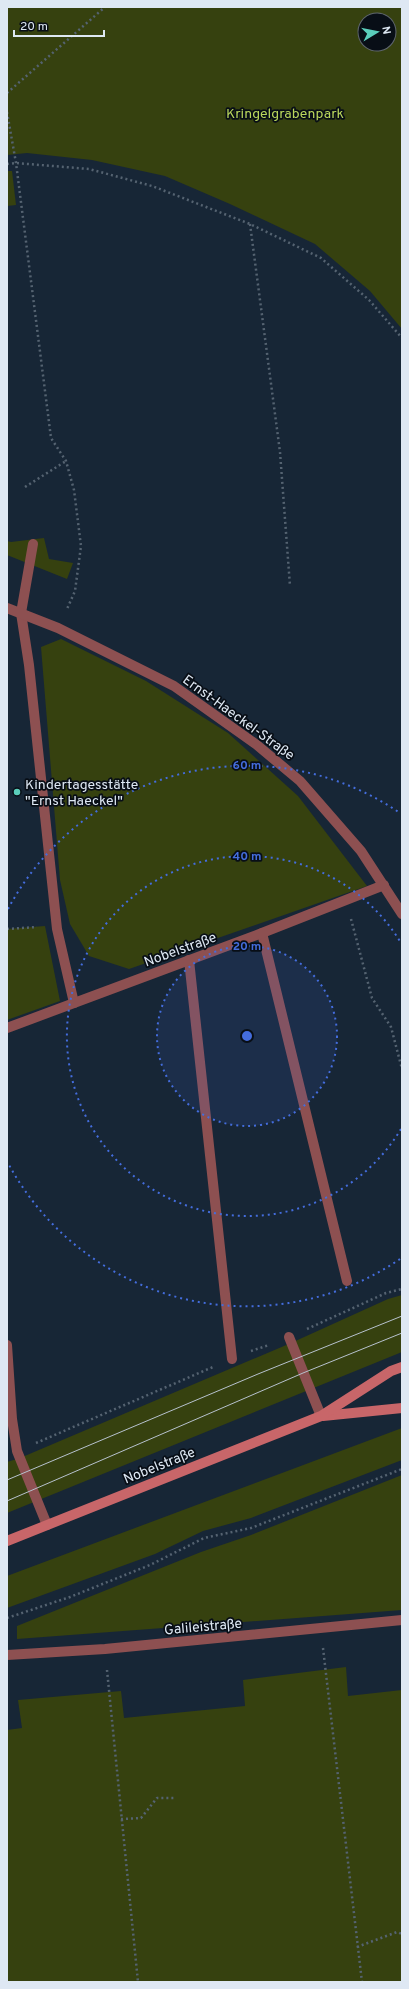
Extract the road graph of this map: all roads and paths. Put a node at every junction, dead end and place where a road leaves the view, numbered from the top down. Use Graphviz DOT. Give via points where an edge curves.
graph roads {
  1 [pos="105,7"];
  2 [pos="7,94"];
  3 [pos="7,112"];
  4 [pos="16,162"];
  5 [pos="7,164"];
  6 [pos="250,224"];
  7 [pos="402,338"];
  8 [pos="66,461"];
  9 [pos="25,487"];
  10 [pos="33,544"];
  11 [pos="290,586"];
  12 [pos="7,608"];
  13 [pos="21,613"];
  14 [pos="58,628"];
  15 [pos="384,885"];
  16 [pos="346,900"];
  17 [pos="402,914"];
  18 [pos="7,929"];
  19 [pos="57,929"];
  20 [pos="262,933"];
  21 [pos="189,960"];
  22 [pos="74,1003"];
  23 [pos="7,1028"];
  24 [pos="402,1069"];
  25 [pos="347,1281"];
  26 [pos="402,1289"];
  27 [pos="289,1337"];
  28 [pos="7,1345"];
  29 [pos="232,1359"];
  30 [pos="402,1367"];
  31 [pos="402,1408"];
  32 [pos="321,1416"];
  33 [pos="17,1451"];
  34 [pos="402,1469"];
  35 [pos="47,1525"];
  36 [pos="7,1541"];
  37 [pos="7,1618"];
  38 [pos="402,1620"];
  39 [pos="321,1629"];
  40 [pos="105,1649"];
  41 [pos="7,1655"];
  42 [pos="175,1798"];
  43 [pos="121,1819"];
  44 [pos="402,1934"];
  45 [pos="357,1947"];
  46 [pos="138,1982"];
  47 [pos="362,1982"];
  1 -- 2 [label="path"];
  3 -- 4 [label="path"];
  4 -- 5 [label="path"];
  4 -- 6 [label="path" via="89,169 152,186"];
  4 -- 8 [label="path" via="51,438"];
  6 -- 7 [label="path" via="321,258 369,300"];
  6 -- 11 [label="path" via="280,452"];
  8 -- 9 [label="path"];
  8 -- 14 [label="path" via="74,490 80,546 75,591"];
  10 -- 13 [label="street"];
  12 -- 13 [label="street, Ernst-Haeckel-Straße"];
  13 -- 14 [label="street, Ernst-Haeckel-Straße"];
  13 -- 19 [label="street" via="30,672"];
  14 -- 15 [label="street, Ernst-Haeckel-Straße" via="174,686 257,745 300,781 361,851"];
  15 -- 16 [label="street, Nobelstraße"];
  15 -- 17 [label="street, Ernst-Haeckel-Straße"];
  16 -- 20 [label="street, Nobelstraße"];
  16 -- 24 [label="path" via="372,998 391,1027"];
  18 -- 19 [label="path" via="45,926"];
  19 -- 22 [label="street"];
  20 -- 21 [label="street, Nobelstraße"];
  20 -- 25 [label="street"];
  21 -- 22 [label="street, Nobelstraße"];
  21 -- 29 [label="street"];
  22 -- 23 [label="street, Nobelstraße"];
  26 -- 27 [label="path" via="386,1293"];
  27 -- 29 [label="path"];
  27 -- 32 [label="street"];
  28 -- 33 [label="street"];
  29 -- 33 [label="path"];
  30 -- 32 [label="main road, Nobelstraße" via="391,1371"];
  31 -- 32 [label="main road, Nobelstraße"];
  32 -- 35 [label="main road, Nobelstraße"];
  33 -- 35 [label="street"];
  34 -- 37 [label="path" via="251,1528 204,1538 150,1565 70,1597"];
  35 -- 36 [label="main road, Nobelstraße"];
  38 -- 39 [label="street, Galileistraße"];
  39 -- 40 [label="street, Galileistraße"];
  39 -- 45 [label="path"];
  40 -- 41 [label="street, Galileistraße"];
  40 -- 43 [label="path"];
  42 -- 43 [label="path" via="157,1798 141,1818"];
  43 -- 46 [label="path"];
  44 -- 45 [label="path" via="397,1932"];
  45 -- 47 [label="path"];
}
